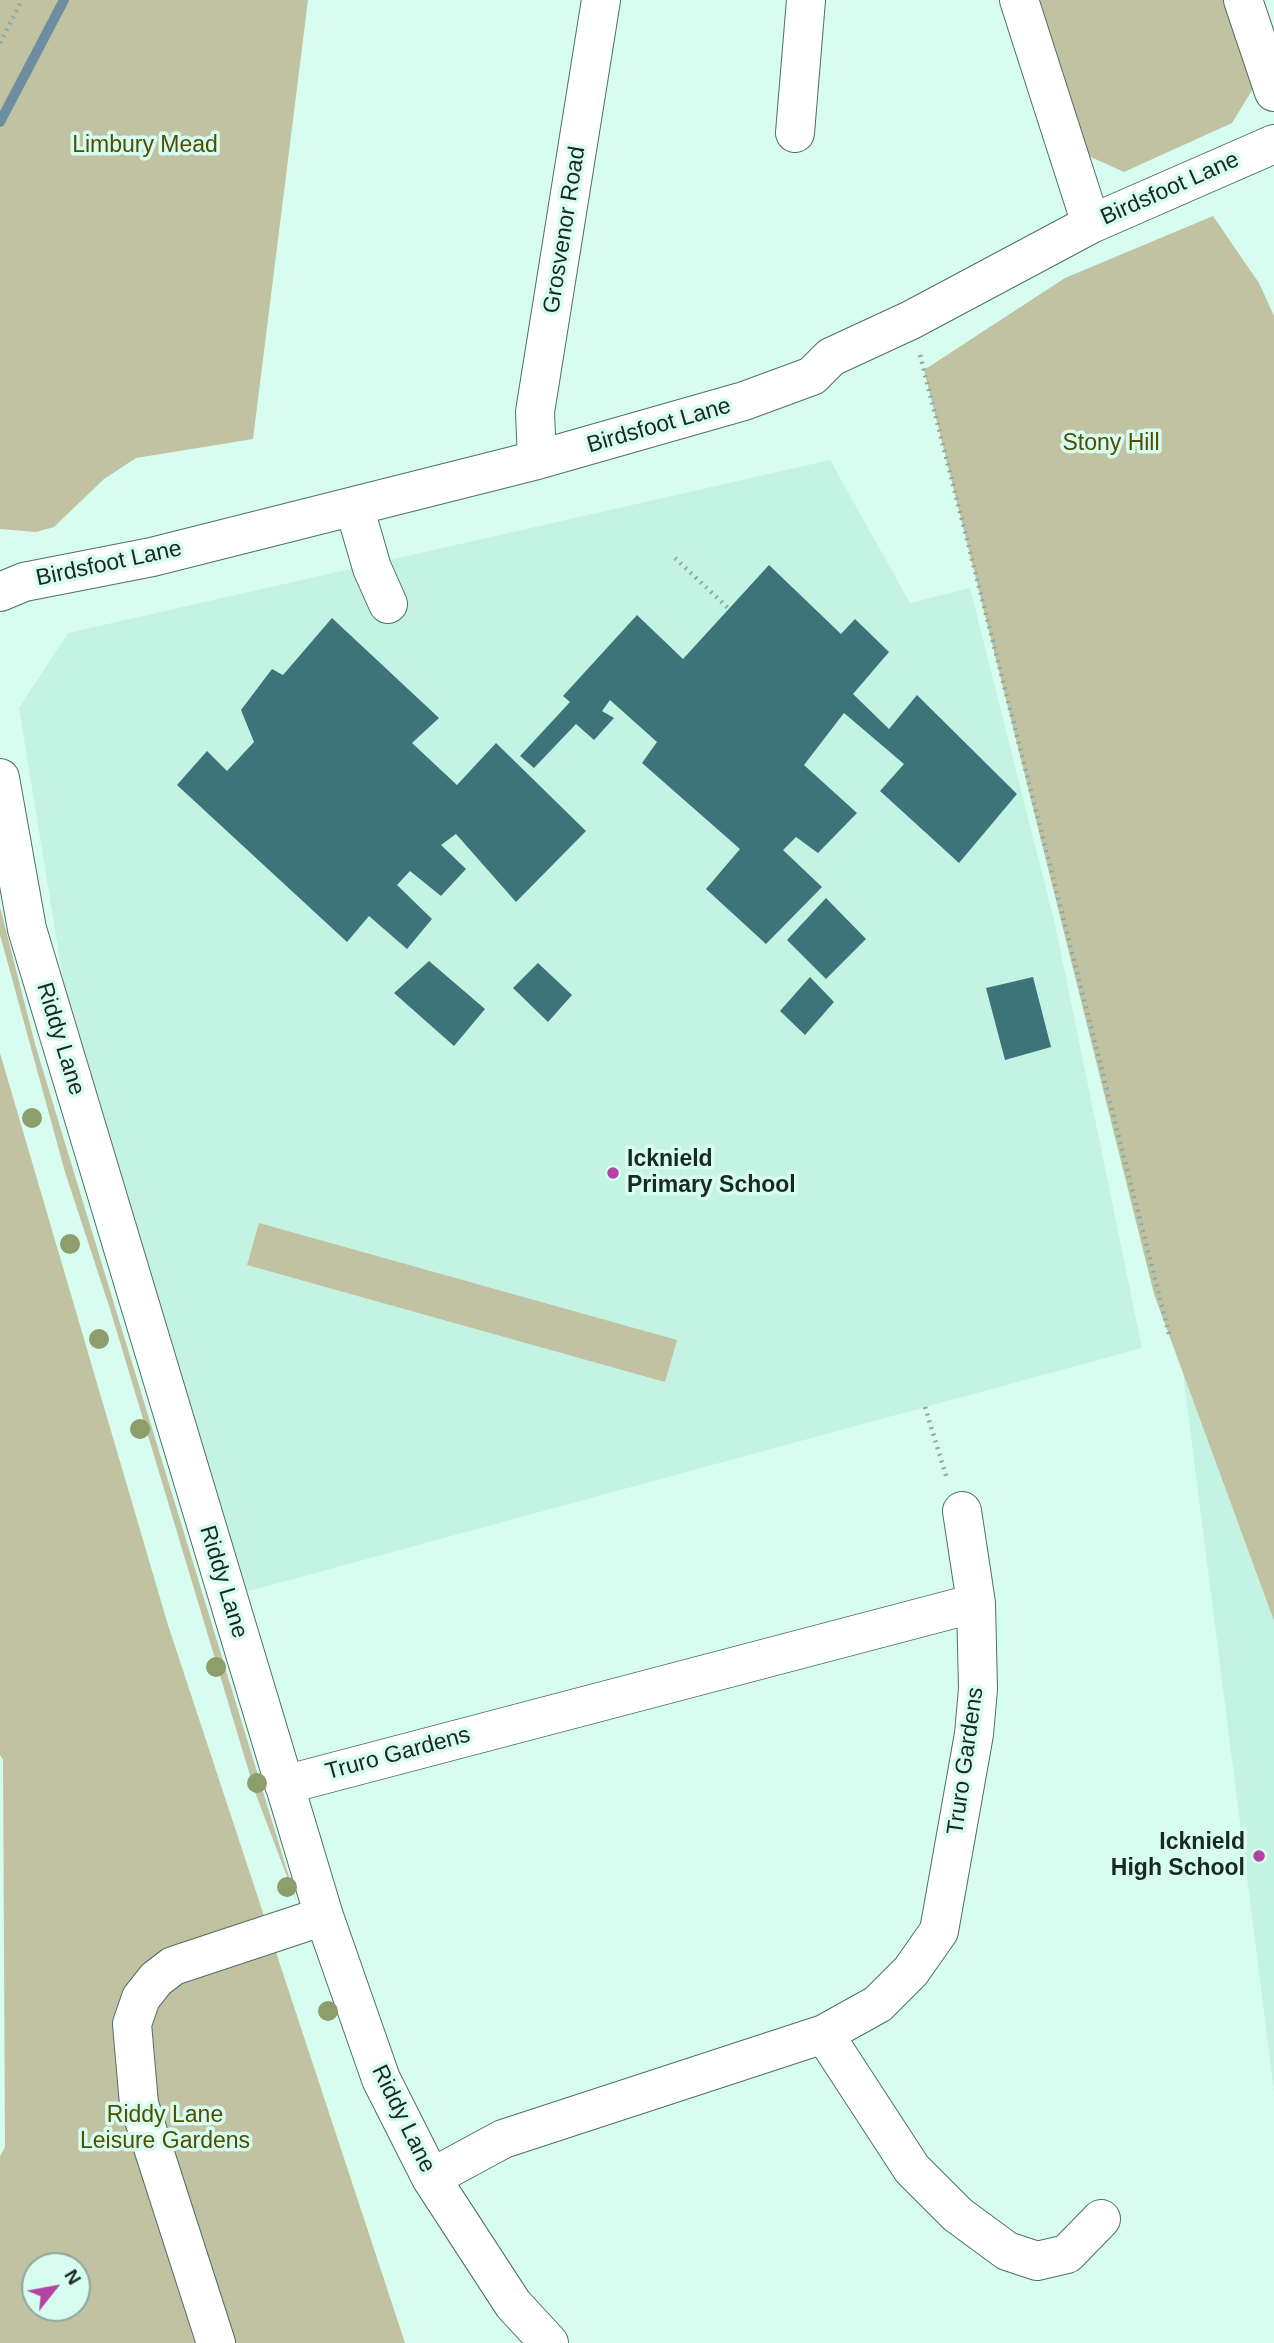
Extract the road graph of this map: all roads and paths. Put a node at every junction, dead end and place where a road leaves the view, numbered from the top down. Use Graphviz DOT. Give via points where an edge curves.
graph roads {
  1 [pos="22,0"];
  2 [pos="601,0"];
  3 [pos="806,0"];
  4 [pos="1019,0"];
  5 [pos="1243,0"];
  6 [pos="0,43"];
  7 [pos="1274,92"];
  8 [pos="795,133"];
  9 [pos="1274,144"];
  10 [pos="1091,224"];
  11 [pos="911,320"];
  12 [pos="537,460"];
  13 [pos="354,506"];
  14 [pos="676,558"];
  15 [pos="0,592"];
  16 [pos="388,604"];
  17 [pos="729,609"];
  18 [pos="0,778"];
  19 [pos="1169,1334"];
  20 [pos="925,1407"];
  21 [pos="962,1511"];
  22 [pos="976,1603"];
  23 [pos="284,1785"];
  24 [pos="324,1916"];
  25 [pos="824,2034"];
  26 [pos="431,2178"];
  27 [pos="1101,2219"];
  28 [pos="216,2343"];
  29 [pos="549,2343"];
  1 -- 6 [label="path"];
  2 -- 12 [label="street, Grosvenor Road" via="535,412"];
  3 -- 8 [label="street"];
  4 -- 10 [label="street"];
  5 -- 7 [label="street"];
  9 -- 10 [label="street, Birdsfoot Lane"];
  10 -- 11 [label="street, Birdsfoot Lane"];
  11 -- 12 [label="street, Birdsfoot Lane" via="831,357 812,376 657,428"];
  11 -- 19 [label="path"];
  12 -- 13 [label="street, Birdsfoot Lane"];
  13 -- 15 [label="street, Birdsfoot Lane" via="152,557 24,582"];
  13 -- 16 [label="street"];
  14 -- 17 [label="path"];
  18 -- 23 [label="street, Riddy Lane" via="27,929"];
  20 -- 21 [label="path" via="947,1480"];
  21 -- 22 [label="street"];
  22 -- 23 [label="street, Truro Gardens"];
  22 -- 25 [label="street, Truro Gardens" via="974,1734 939,1931 911,1971 878,2004"];
  23 -- 24 [label="street, Riddy Lane"];
  24 -- 26 [label="street, Riddy Lane" via="381,2079"];
  24 -- 28 [label="street" via="173,1966 141,1998 132,2024 139,2104"];
  25 -- 26 [label="street, Truro Gardens" via="503,2139"];
  25 -- 27 [label="street" via="912,2169 958,2215 1007,2251 1037,2261 1067,2254"];
  26 -- 29 [label="street, Riddy Lane" via="513,2304"];
}
